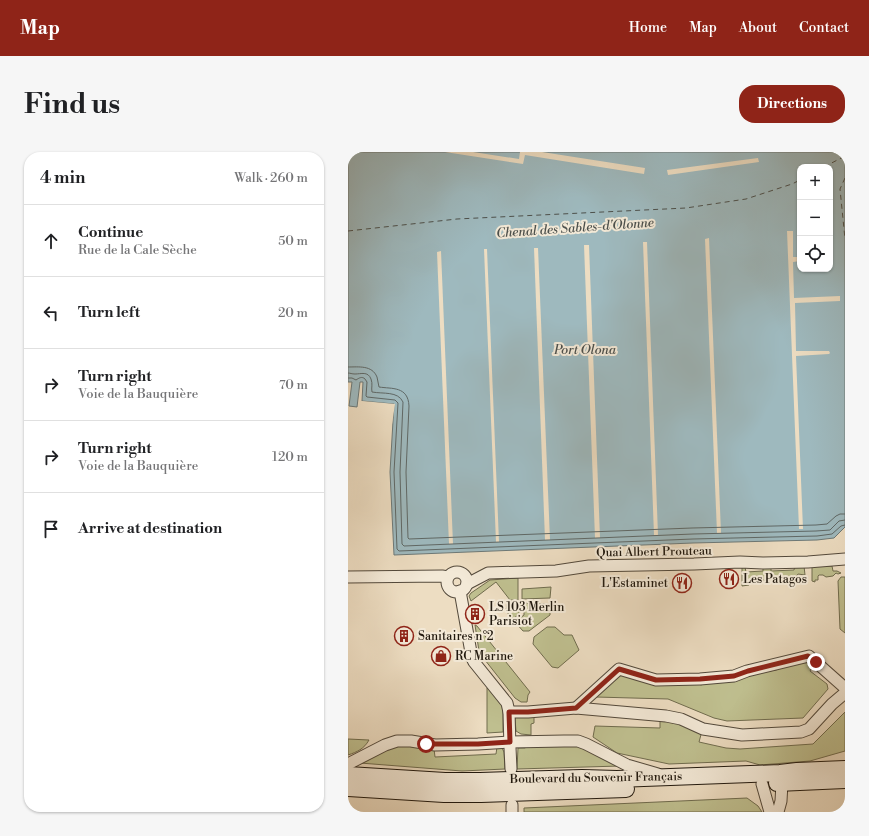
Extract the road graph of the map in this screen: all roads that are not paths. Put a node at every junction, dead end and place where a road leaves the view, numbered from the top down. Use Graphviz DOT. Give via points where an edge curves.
graph roads {
  1 [pos="845,559"];
  2 [pos="348,577"];
  3 [pos="448,577"];
  4 [pos="463,588"];
  5 [pos="845,688"];
  6 [pos="845,693"];
  7 [pos="576,708"];
  8 [pos="509,712"];
  9 [pos="510,742"];
  10 [pos="348,764"];
  11 [pos="511,769"];
  12 [pos="845,769"];
  13 [pos="348,775"];
  14 [pos="672,777"];
  15 [pos="845,780"];
  16 [pos="782,783"];
  17 [pos="762,784"];
  18 [pos="348,788"];
  19 [pos="770,812"];
  20 [pos="778,812"];
  1 -- 4 [label="street, Quai Albert Prouteau" via="589,566 556,571 488,574"];
  2 -- 3 [label="street"];
  3 -- 4 [label="street" via="450,589 456,592"];
  3 -- 4 [label="street" via="455,572 461,573 466,578"];
  4 -- 8 [label="street" via="472,658 507,702"];
  5 -- 7 [label="street" via="808,656 734,676 700,679 656,680 619,669"];
  6 -- 7 [label="street" via="810,729 801,732 742,735 703,729 681,719 666,716"];
  7 -- 8 [label="street"];
  8 -- 9 [label="street"];
  9 -- 10 [label="street" via="434,745 397,741"];
  9 -- 11 [label="street"];
  9 -- 14 [label="street" via="578,741 627,764"];
  12 -- 14 [label="main road, Boulevard du Souvenir Français"];
  13 -- 14 [label="main road, Boulevard du Souvenir Français" via="445,781"];
  15 -- 16 [label="main road, Boulevard du Souvenir Français"];
  16 -- 17 [label="main road, Boulevard du Souvenir Français"];
  16 -- 20 [label="street"];
  17 -- 18 [label="main road, Boulevard du Souvenir Français" via="480,794"];
  17 -- 19 [label="street"];
}
